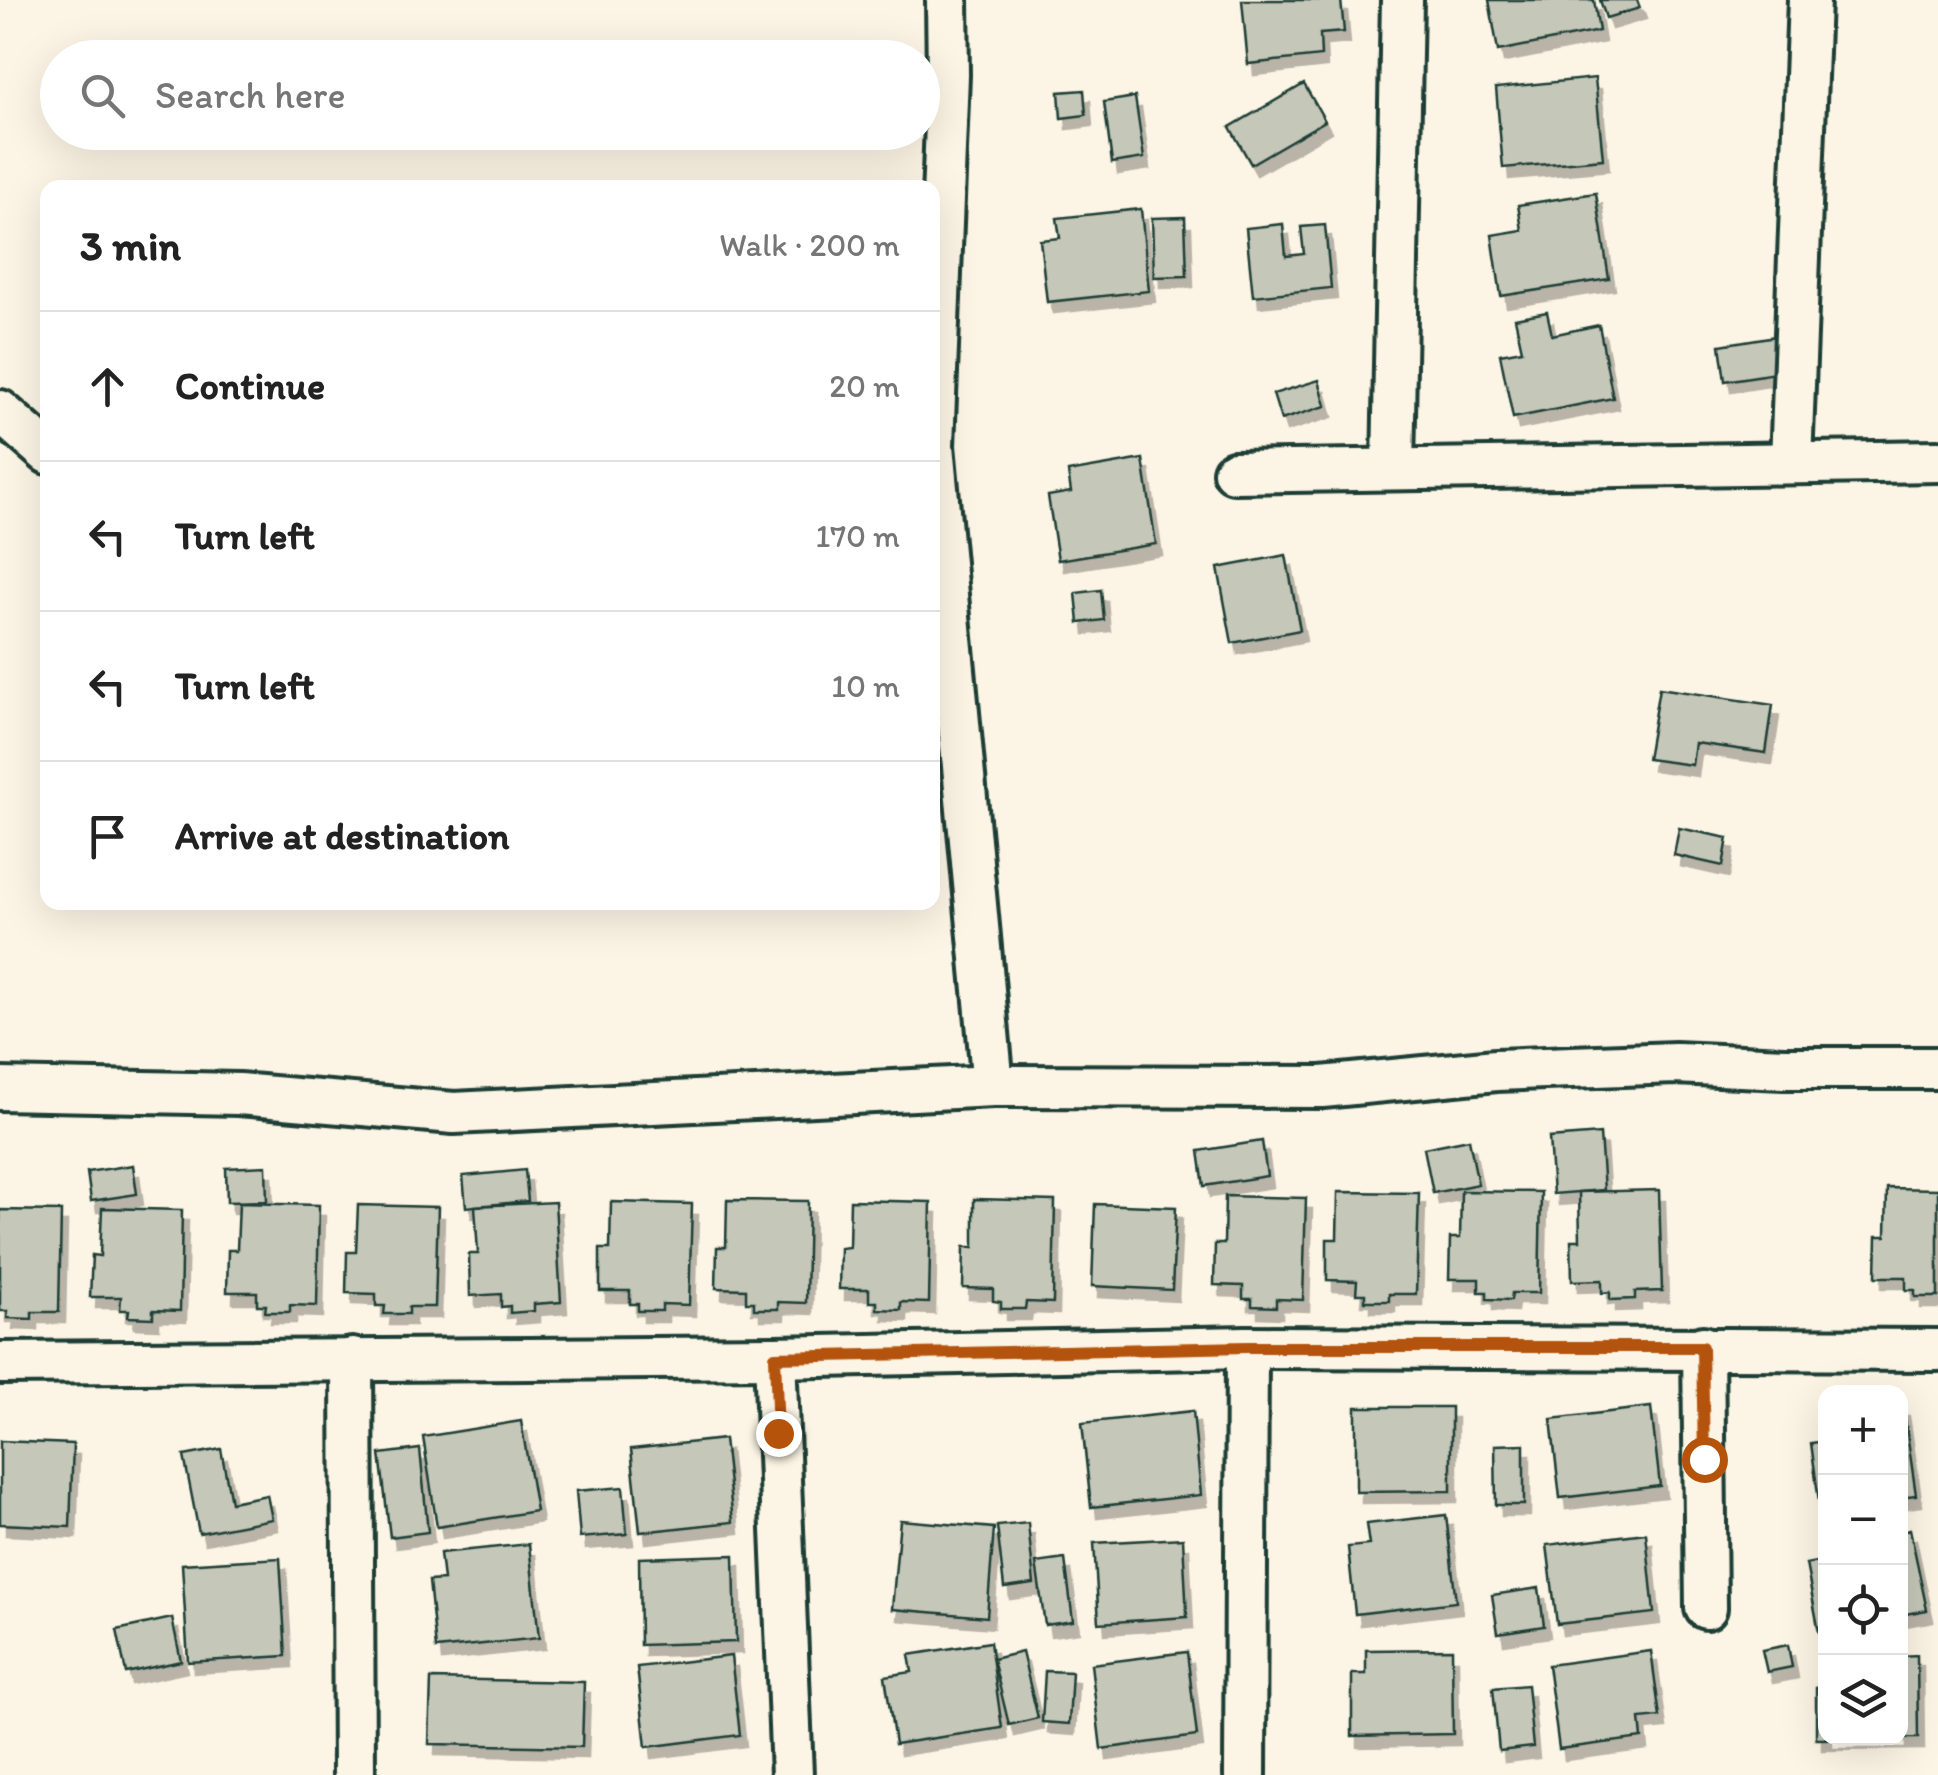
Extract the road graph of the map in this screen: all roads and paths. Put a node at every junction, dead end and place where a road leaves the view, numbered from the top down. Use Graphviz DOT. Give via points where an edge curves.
graph roads {
  1 [pos="947,0"];
  2 [pos="1402,0"];
  3 [pos="1809,0"];
  4 [pos="940,273"];
  5 [pos="0,411"];
  6 [pos="40,446"];
  7 [pos="1938,461"];
  8 [pos="1791,462"];
  9 [pos="1394,469"];
  10 [pos="1234,472"];
  11 [pos="940,521"];
  12 [pos="1938,1068"];
  13 [pos="993,1086"];
  14 [pos="0,1090"];
  15 [pos="1247,1347"];
  16 [pos="1702,1347"];
  17 [pos="1938,1350"];
  18 [pos="775,1357"];
  19 [pos="352,1358"];
  20 [pos="0,1363"];
  21 [pos="1706,1608"];
  22 [pos="354,1775"];
  23 [pos="792,1775"];
  24 [pos="1245,1775"];
  1 -- 4 [label="street"];
  2 -- 9 [label="street"];
  3 -- 8 [label="street"];
  5 -- 6 [label="street"];
  7 -- 8 [label="street"];
  8 -- 9 [label="street"];
  9 -- 10 [label="street"];
  11 -- 13 [label="street"];
  12 -- 13 [label="street" via="1676,1063 1496,1070 1322,1087"];
  13 -- 14 [label="street" via="454,1113 239,1094"];
  15 -- 16 [label="street"];
  15 -- 18 [label="street"];
  15 -- 24 [label="street"];
  16 -- 17 [label="street"];
  16 -- 21 [label="street"];
  18 -- 19 [label="street"];
  18 -- 23 [label="street"];
  19 -- 20 [label="street"];
  19 -- 22 [label="street"];
}
